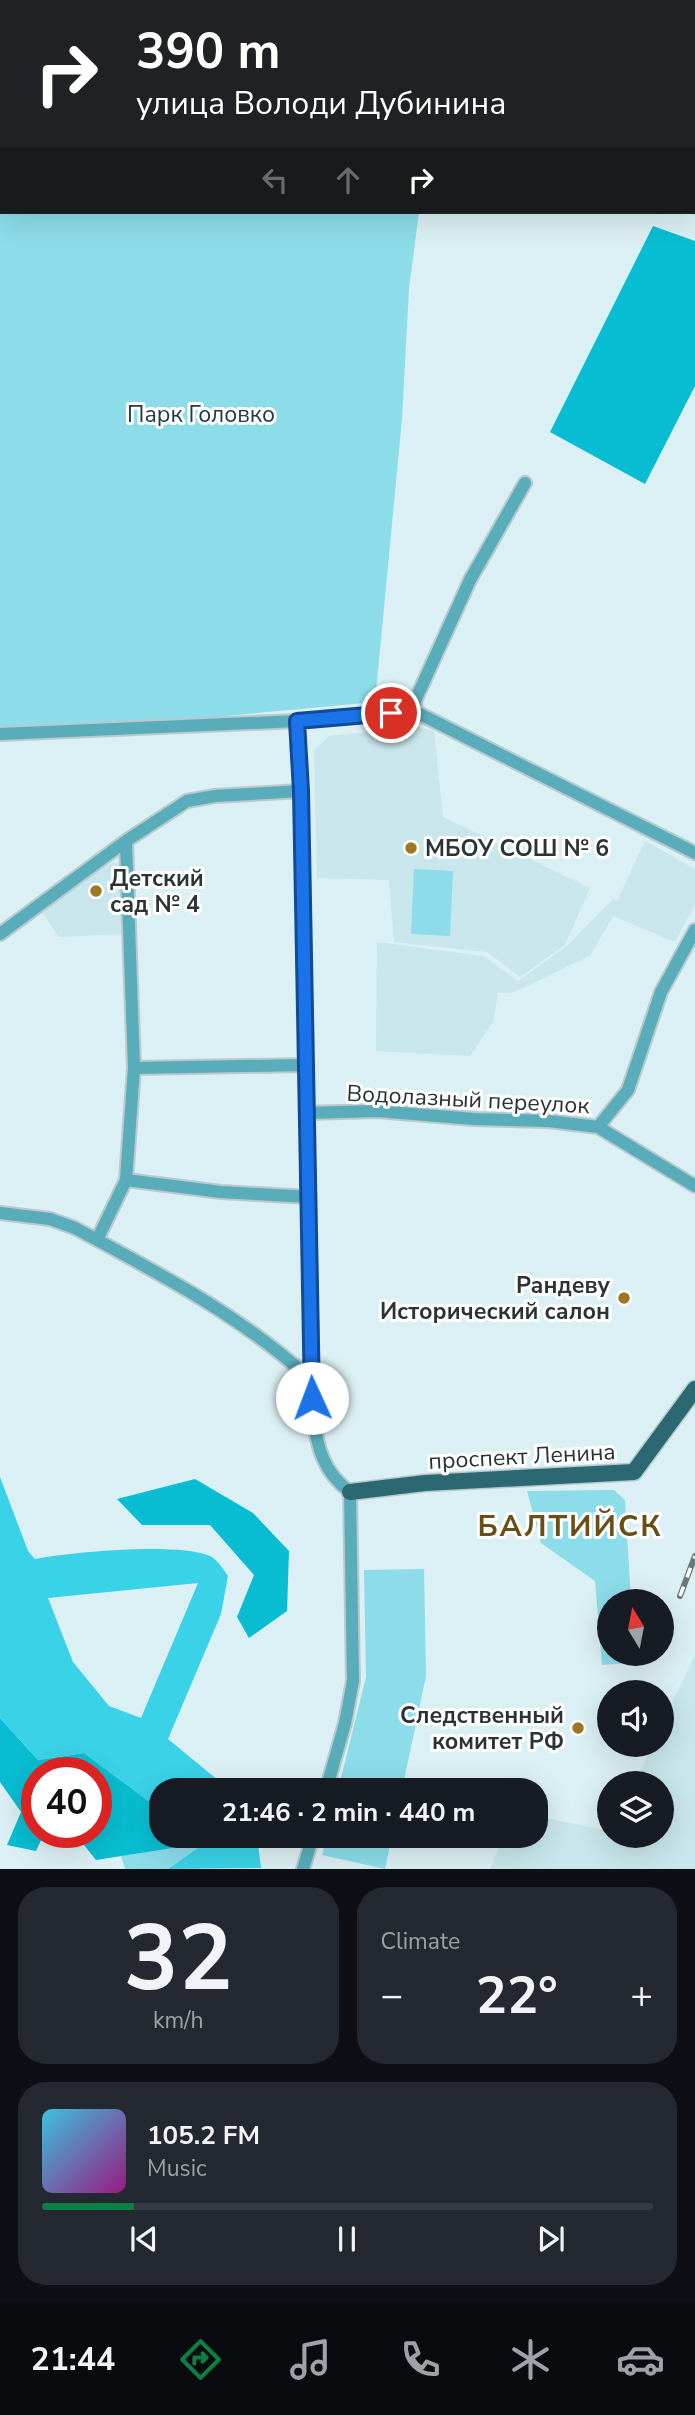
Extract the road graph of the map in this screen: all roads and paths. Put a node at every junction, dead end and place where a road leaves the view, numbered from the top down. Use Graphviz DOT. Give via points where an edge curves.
graph roads {
  1 [pos="525,483"];
  2 [pos="414,711"];
  3 [pos="297,721"];
  4 [pos="0,734"];
  5 [pos="301,791"];
  6 [pos="126,841"];
  7 [pos="695,853"];
  8 [pos="695,930"];
  9 [pos="0,934"];
  10 [pos="306,1065"];
  11 [pos="134,1068"];
  12 [pos="307,1112"];
  13 [pos="598,1128"];
  14 [pos="126,1180"];
  15 [pos="695,1186"];
  16 [pos="309,1197"];
  17 [pos="0,1213"];
  18 [pos="97,1240"];
  19 [pos="311,1380"];
  20 [pos="695,1388"];
  21 [pos="350,1492"];
  22 [pos="329,1778"];
  23 [pos="309,1848"];
  24 [pos="303,1869"];
  1 -- 2 [label="street" via="470,580"];
  2 -- 3 [label="street"];
  2 -- 7 [label="street"];
  3 -- 4 [label="street"];
  3 -- 5 [label="street"];
  5 -- 6 [label="street" via="187,801"];
  5 -- 10 [label="street"];
  6 -- 9 [label="street"];
  6 -- 11 [label="street"];
  8 -- 13 [label="street" via="661,992 628,1090"];
  10 -- 11 [label="street"];
  10 -- 12 [label="street"];
  11 -- 14 [label="street"];
  12 -- 13 [label="street, Водолазный переулок" via="377,1111"];
  12 -- 16 [label="street"];
  13 -- 15 [label="street, Водолазный переулок"];
  14 -- 16 [label="street"];
  14 -- 18 [label="street"];
  16 -- 19 [label="street"];
  17 -- 18 [label="street" via="50,1219"];
  18 -- 19 [label="street" via="230,1315 278,1349"];
  19 -- 21 [label="street" via="320,1454 338,1483"];
  20 -- 21 [label="main road, проспект Ленина" via="634,1472 425,1483"];
  21 -- 22 [label="street" via="352,1681"];
  23 -- 24 [label="street"];
}
